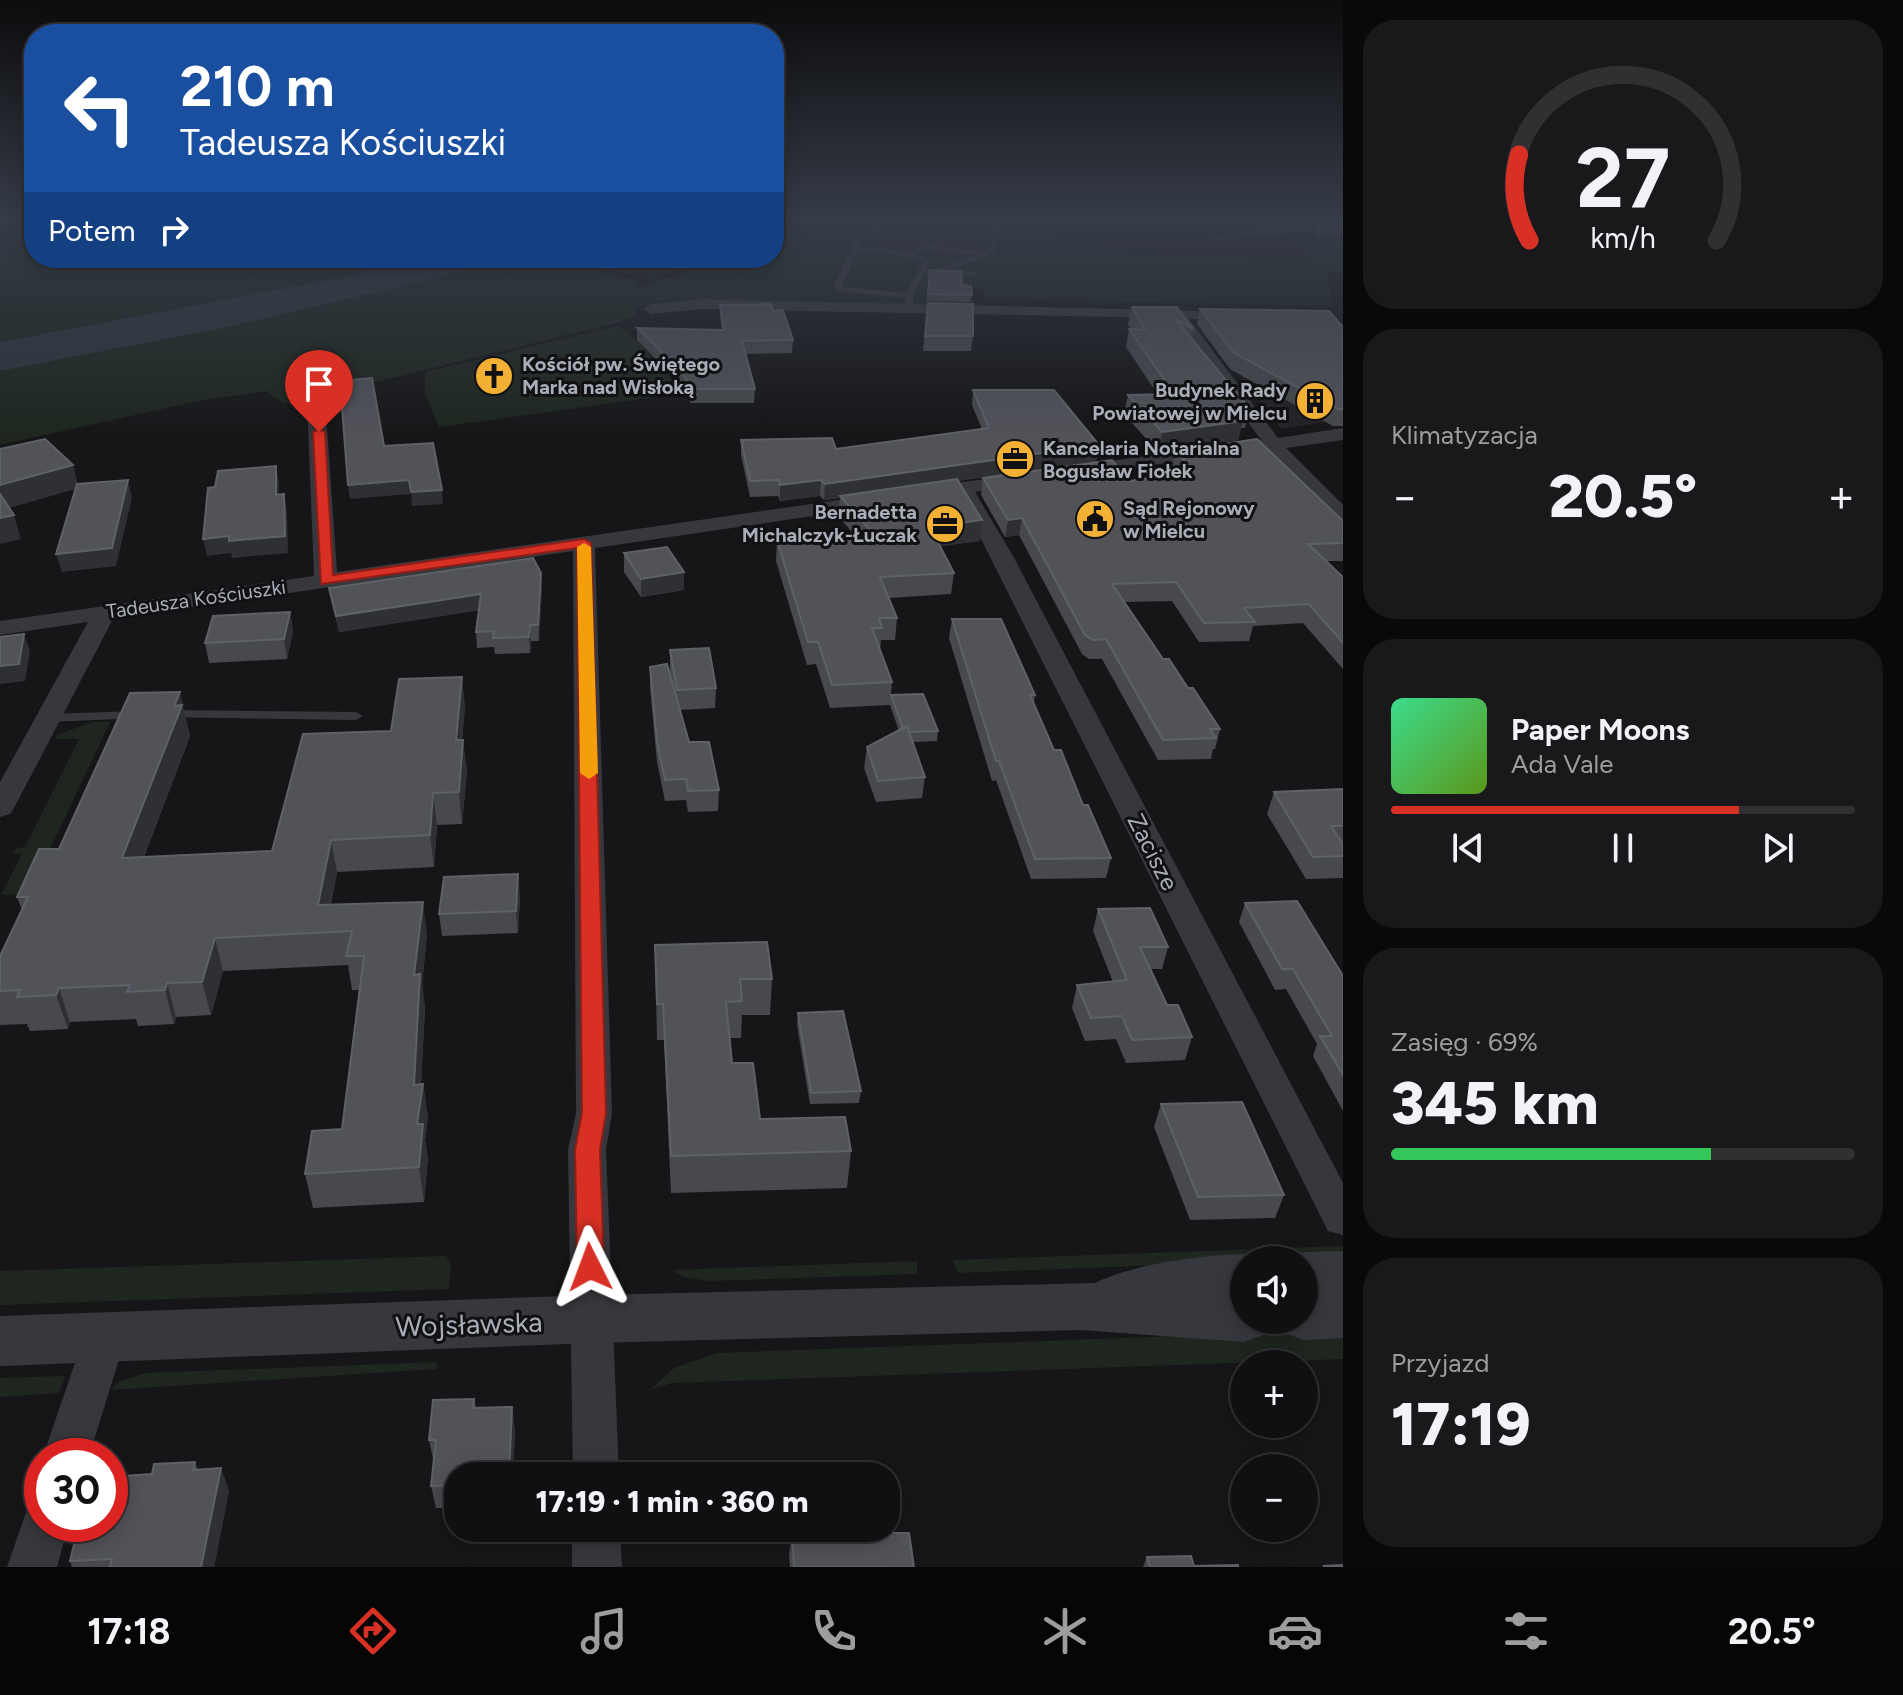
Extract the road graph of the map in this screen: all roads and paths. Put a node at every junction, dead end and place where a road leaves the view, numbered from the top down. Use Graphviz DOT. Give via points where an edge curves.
graph roads {
  1 [pos="851,291"];
  2 [pos="913,291"];
  3 [pos="909,302"];
  4 [pos="651,309"];
  5 [pos="1178,314"];
  6 [pos="1256,315"];
  7 [pos="316,399"];
  8 [pos="1343,434"];
  9 [pos="1274,445"];
  10 [pos="960,489"];
  11 [pos="1343,517"];
  12 [pos="584,543"];
  13 [pos="326,581"];
  14 [pos="105,612"];
  15 [pos="0,628"];
  16 [pos="356,716"];
  17 [pos="48,718"];
  18 [pos="0,808"];
  19 [pos="1342,1219"];
  20 [pos="1343,1274"];
  21 [pos="1318,1275"];
  22 [pos="1230,1277"];
  23 [pos="1081,1306"];
  24 [pos="1343,1314"];
  25 [pos="1318,1315"];
  26 [pos="1230,1317"];
  27 [pos="593,1319"];
  28 [pos="105,1337"];
  29 [pos="0,1341"];
  30 [pos="72,1438"];
  31 [pos="596,1462"];
  32 [pos="40,1542"];
  33 [pos="596,1542"];
  34 [pos="32,1567"];
  35 [pos="597,1567"];
  1 -- 3 [label="lane"];
  2 -- 3 [label="lane"];
  3 -- 4 [label="street"];
  3 -- 5 [label="street"];
  5 -- 6 [label="street"];
  5 -- 9 [label="street"];
  7 -- 13 [label="street"];
  8 -- 9 [label="street, Tadeusza Kościuszki"];
  9 -- 10 [label="street, Tadeusza Kościuszki"];
  9 -- 11 [label="street"];
  10 -- 12 [label="street, Tadeusza Kościuszki"];
  10 -- 19 [label="street, Zacisze" via="973,502 1002,556"];
  12 -- 13 [label="street, Tadeusza Kościuszki"];
  12 -- 27 [label="street" via="594,1113 587,1150"];
  13 -- 14 [label="street, Tadeusza Kościuszki"];
  14 -- 15 [label="street, Tadeusza Kościuszki"];
  14 -- 17 [label="street"];
  16 -- 17 [label="lane" via="218,712"];
  17 -- 18 [label="street"];
  20 -- 21 [label="street"];
  22 -- 23 [label="street, Wojsławska"];
  23 -- 26 [label="street, Wojsławska"];
  23 -- 27 [label="street, Wojsławska"];
  24 -- 25 [label="street"];
  27 -- 28 [label="street, Wojsławska"];
  27 -- 31 [label="street"];
  28 -- 29 [label="street, Wojsławska"];
  28 -- 30 [label="street"];
  32 -- 34 [label="street"];
  33 -- 35 [label="street"];
}
